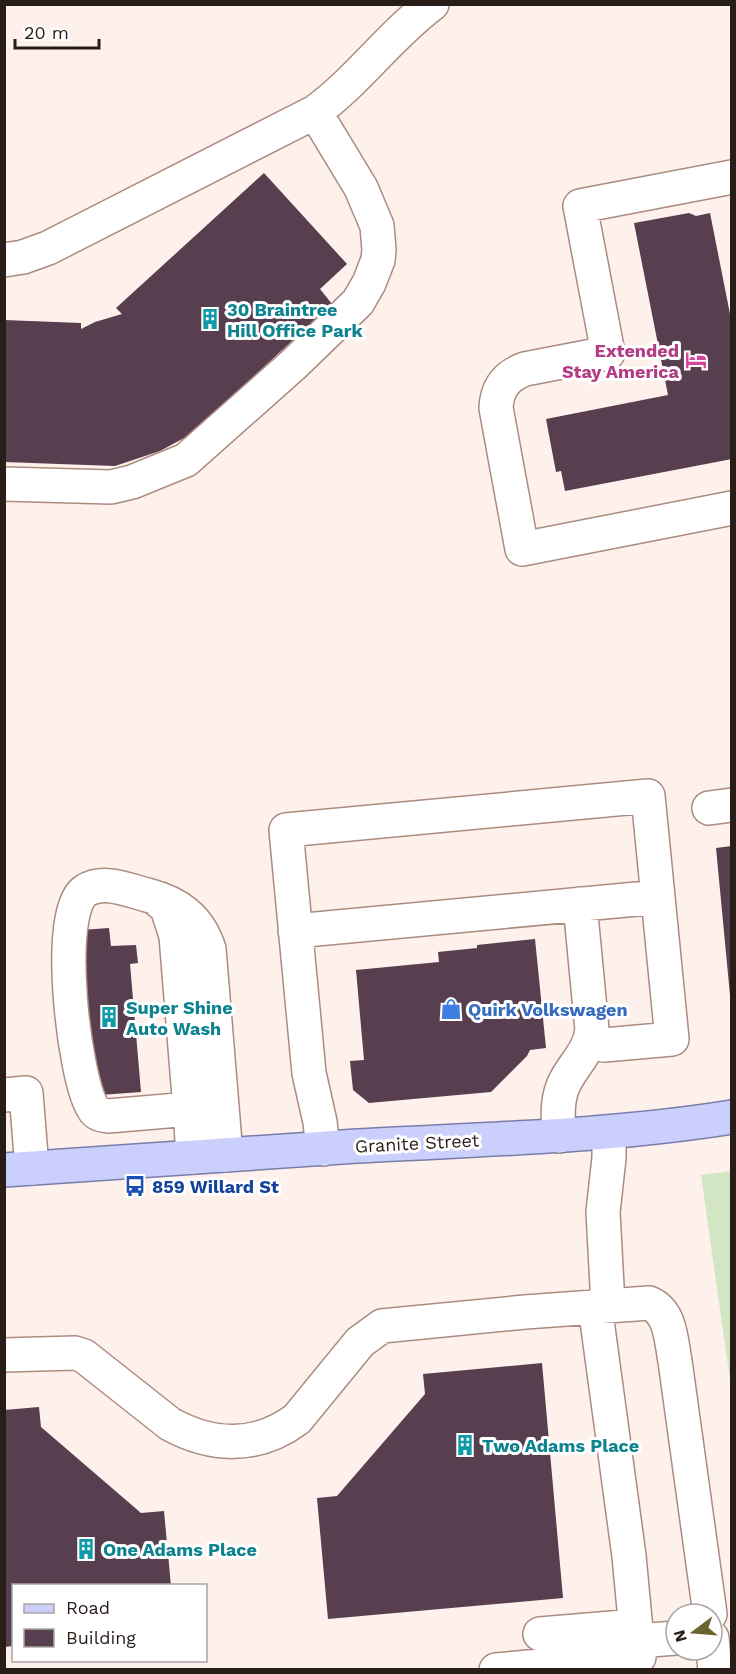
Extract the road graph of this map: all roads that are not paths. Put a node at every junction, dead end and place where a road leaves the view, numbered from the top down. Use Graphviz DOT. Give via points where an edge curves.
graph roads {
  1 [pos="432,4"];
  2 [pos="315,112"];
  3 [pos="732,177"];
  4 [pos="4,260"];
  5 [pos="4,484"];
  6 [pos="732,508"];
  7 [pos="139,893"];
  8 [pos="658,897"];
  9 [pos="580,904"];
  10 [pos="93,930"];
  11 [pos="296,931"];
  12 [pos="590,1042"];
  13 [pos="4,1095"];
  14 [pos="223,1107"];
  15 [pos="190,1109"];
  16 [pos="732,1117"];
  17 [pos="697,1123"];
  18 [pos="732,1127"];
  19 [pos="609,1133"];
  20 [pos="558,1137"];
  21 [pos="323,1149"];
  22 [pos="226,1155"];
  23 [pos="193,1157"];
  24 [pos="18,1169"];
  25 [pos="602,1305"];
  26 [pos="4,1355"];
  27 [pos="708,1602"];
  28 [pos="540,1634"];
  29 [pos="637,1634"];
  30 [pos="664,1637"];
  31 [pos="496,1670"];
  1 -- 2 [label="lane"];
  2 -- 4 [label="lane" via="48,248"];
  2 -- 5 [label="lane" via="361,188 377,226 378,260 358,302 195,454 176,465 111,487"];
  3 -- 6 [label="lane" via="580,206 608,353 515,373 500,387 496,408 522,549"];
  7 -- 10 [label="lane" via="110,894 97,906"];
  7 -- 14 [label="lane" via="186,911 209,949"];
  7 -- 15 [label="lane" via="166,908 176,936"];
  7 -- 15 [label="lane" via="94,886 75,902 68,939 80,1074 92,1107 99,1114"];
  8 -- 9 [label="lane"];
  8 -- 11 [label="lane" via="648,796 286,830"];
  8 -- 12 [label="lane" via="672,1039 604,1045"];
  9 -- 11 [label="lane"];
  9 -- 12 [label="lane" via="592,1024"];
  11 -- 21 [label="lane" via="309,1073"];
  12 -- 20 [label="lane" via="562,1087"];
  13 -- 24 [label="lane" via="26,1093"];
  14 -- 15 [label="lane"];
  14 -- 22 [label="lane"];
  15 -- 23 [label="lane"];
  16 -- 17 [label="main road, Granite Street"];
  17 -- 18 [label="main road"];
  17 -- 19 [label="main road, Granite Street"];
  19 -- 20 [label="main road, Granite Street"];
  19 -- 25 [label="lane"];
  20 -- 21 [label="main road, Granite Street"];
  21 -- 22 [label="main road, Granite Street"];
  22 -- 23 [label="main road, Granite Street"];
  23 -- 24 [label="main road, Granite Street"];
  25 -- 26 [label="lane" via="382,1326 360,1342 297,1419 268,1435 244,1441 207,1440 170,1424 80,1354"];
  25 -- 27 [label="lane" via="649,1303 660,1310 667,1323"];
  25 -- 29 [label="lane"];
  28 -- 29 [label="lane"];
  29 -- 30 [label="lane"];
  29 -- 31 [label="lane" via="639,1657"];
}
